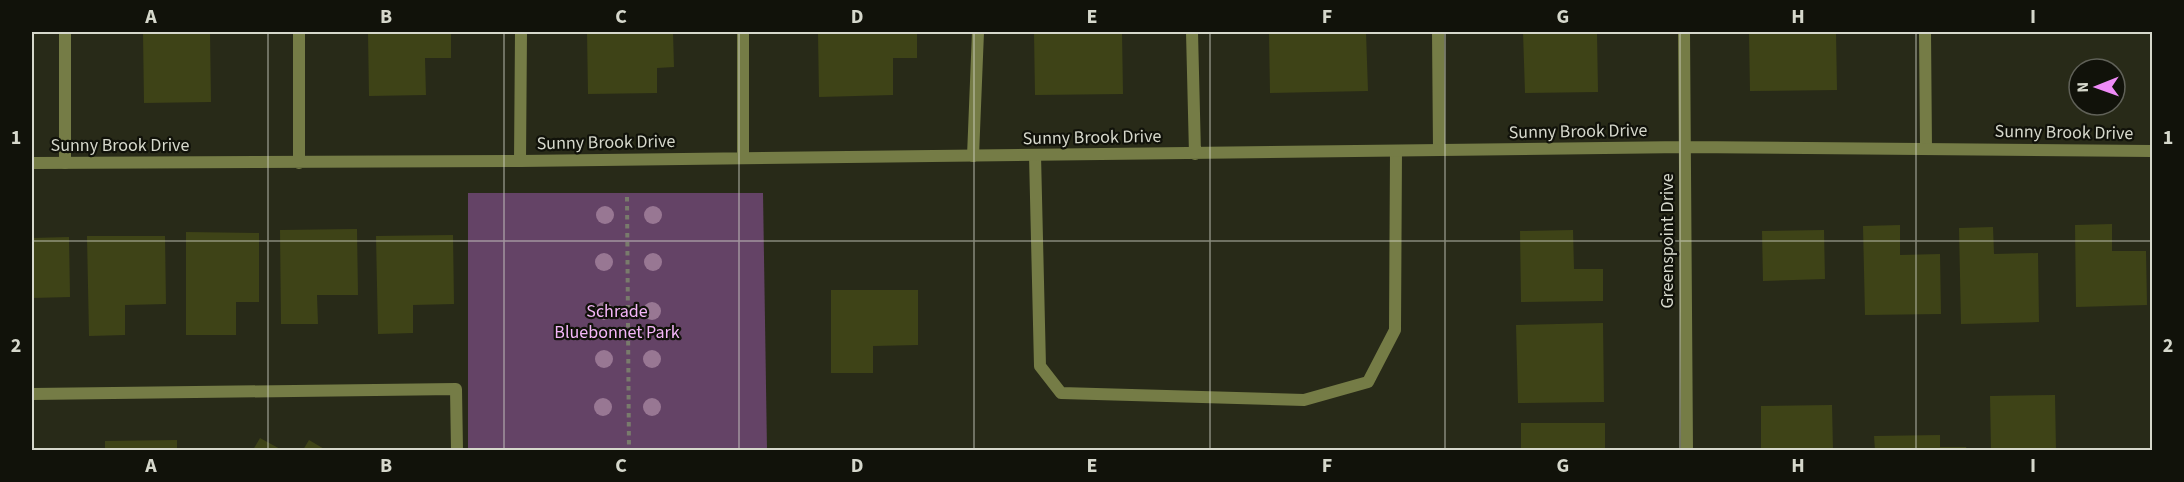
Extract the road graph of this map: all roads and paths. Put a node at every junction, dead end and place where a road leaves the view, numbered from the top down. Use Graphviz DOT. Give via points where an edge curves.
graph roads {
  1 [pos="65,32"];
  2 [pos="299,32"];
  3 [pos="520,32"];
  4 [pos="743,32"];
  5 [pos="978,32"];
  6 [pos="1192,32"];
  7 [pos="1438,32"];
  8 [pos="1684,32"];
  9 [pos="1925,32"];
  10 [pos="1685,147"];
  11 [pos="1926,149"];
  12 [pos="1439,150"];
  13 [pos="1396,151"];
  14 [pos="2152,151"];
  15 [pos="1195,154"];
  16 [pos="1035,155"];
  17 [pos="973,156"];
  18 [pos="743,158"];
  19 [pos="520,161"];
  20 [pos="32,163"];
  21 [pos="65,163"];
  22 [pos="299,163"];
  23 [pos="627,197"];
  24 [pos="32,394"];
  25 [pos="457,450"];
  26 [pos="629,450"];
  27 [pos="1687,450"];
  1 -- 21 [label="street"];
  2 -- 22 [label="street"];
  3 -- 19 [label="street"];
  4 -- 18 [label="street"];
  5 -- 17 [label="street"];
  6 -- 15 [label="street"];
  7 -- 12 [label="street"];
  8 -- 10 [label="street, Greenspoint Drive"];
  9 -- 11 [label="street"];
  10 -- 11 [label="street, Sunny Brook Drive"];
  10 -- 12 [label="street, Sunny Brook Drive"];
  10 -- 27 [label="street, Greenspoint Drive"];
  11 -- 14 [label="street, Sunny Brook Drive"];
  12 -- 13 [label="street, Sunny Brook Drive"];
  13 -- 15 [label="street, Sunny Brook Drive"];
  13 -- 16 [label="street" via="1395,330 1368,382 1304,400 1061,393 1040,366"];
  15 -- 16 [label="street, Sunny Brook Drive"];
  16 -- 17 [label="street, Sunny Brook Drive"];
  17 -- 18 [label="street, Sunny Brook Drive"];
  18 -- 19 [label="street, Sunny Brook Drive"];
  19 -- 22 [label="street, Sunny Brook Drive"];
  20 -- 21 [label="street, Sunny Brook Drive"];
  21 -- 22 [label="street, Sunny Brook Drive"];
  23 -- 26 [label="path"];
  24 -- 25 [label="street" via="456,390"];
}
